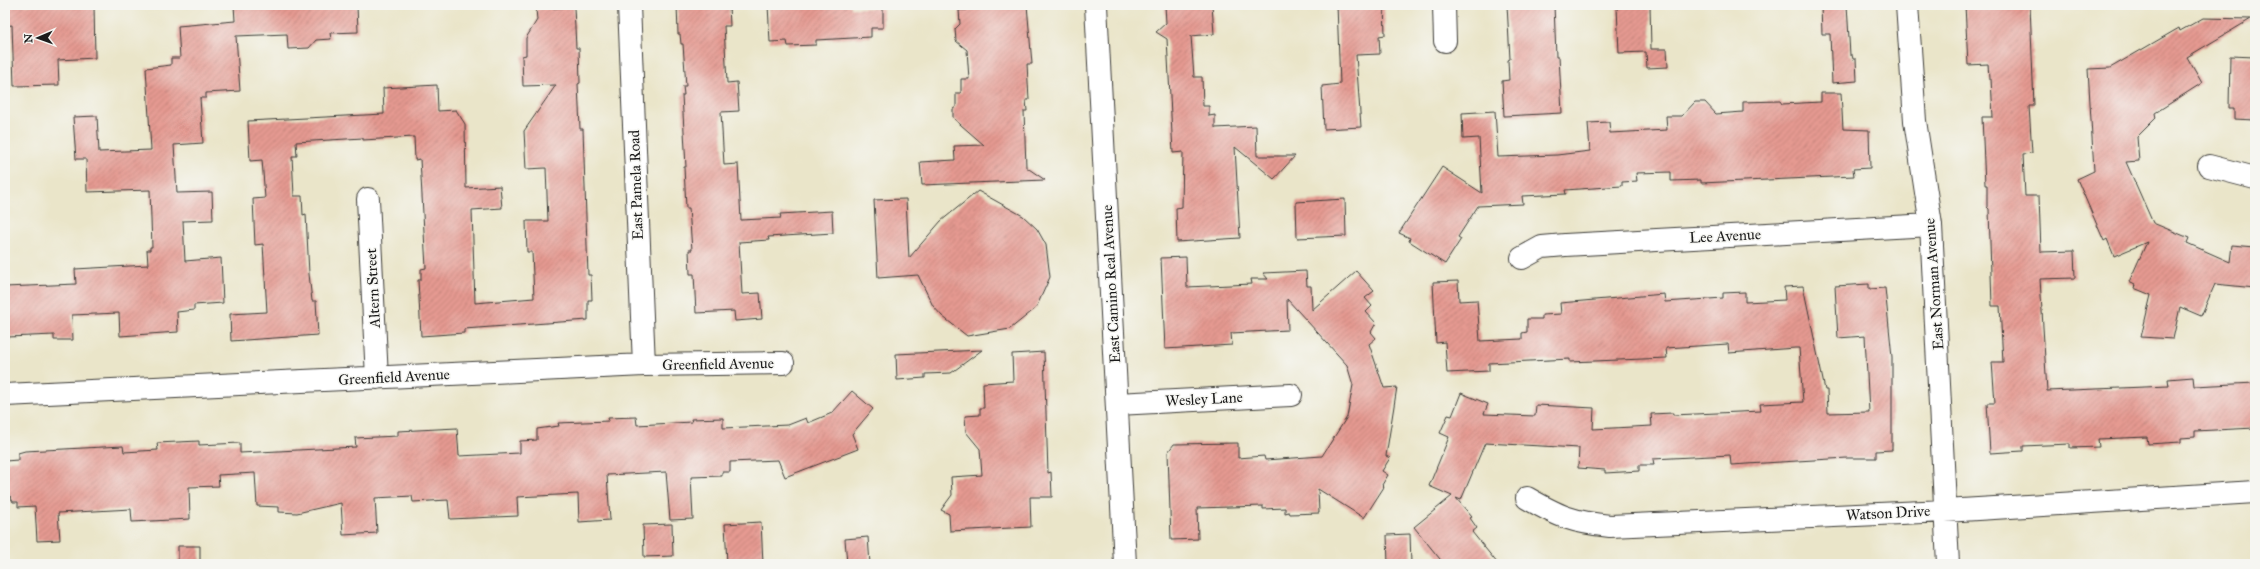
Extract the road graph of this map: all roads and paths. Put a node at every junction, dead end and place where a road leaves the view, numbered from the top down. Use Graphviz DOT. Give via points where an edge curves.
graph roads {
  1 [pos="629,5"];
  2 [pos="1096,5"];
  3 [pos="1444,5"];
  4 [pos="1907,5"];
  5 [pos="1445,41"];
  6 [pos="2209,166"];
  7 [pos="2255,178"];
  8 [pos="368,199"];
  9 [pos="1931,225"];
  10 [pos="1522,258"];
  11 [pos="783,363"];
  12 [pos="644,366"];
  13 [pos="377,378"];
  14 [pos="5,395"];
  15 [pos="1291,395"];
  16 [pos="1117,404"];
  17 [pos="2255,492"];
  18 [pos="1527,498"];
  19 [pos="1945,511"];
  20 [pos="1125,564"];
  21 [pos="1948,564"];
  1 -- 12 [label="street, East Pamela Road"];
  2 -- 16 [label="street, East Camino Real Avenue"];
  3 -- 5 [label="street"];
  4 -- 9 [label="street, East Norman Avenue" via="1915,121"];
  6 -- 7 [label="street"];
  8 -- 13 [label="street, Altern Street"];
  9 -- 10 [label="street, Lee Avenue" via="1565,245 1542,247"];
  9 -- 19 [label="street, East Norman Avenue"];
  11 -- 12 [label="street, Greenfield Avenue"];
  12 -- 13 [label="street, Greenfield Avenue"];
  13 -- 14 [label="street, Greenfield Avenue"];
  15 -- 16 [label="street, Wesley Lane"];
  16 -- 20 [label="street, East Camino Real Avenue"];
  17 -- 19 [label="street, Watson Drive"];
  18 -- 19 [label="street, Watson Drive" via="1558,516 1582,523 1610,526"];
  19 -- 21 [label="street, East Norman Avenue"];
}
